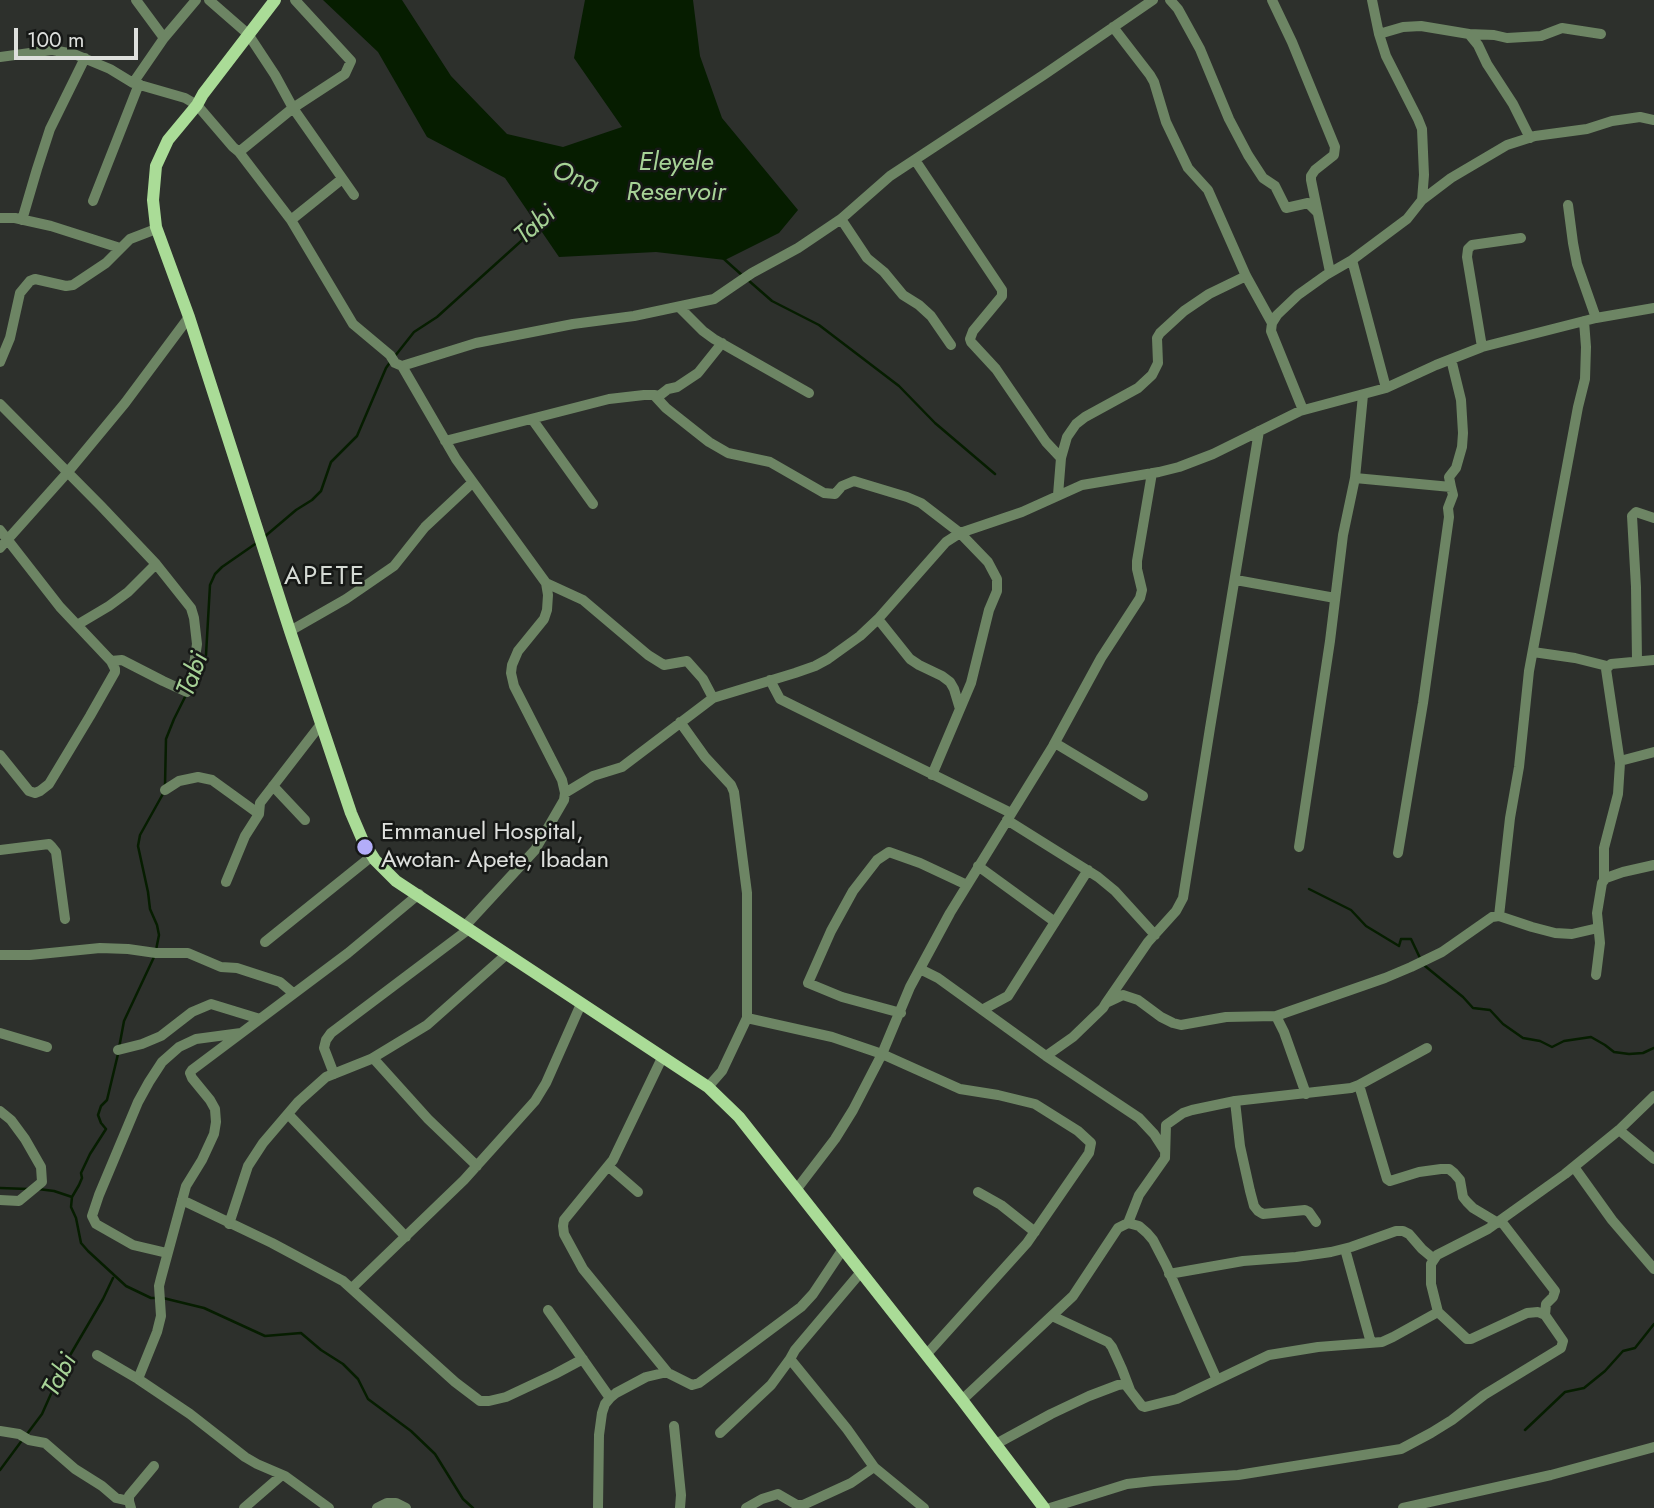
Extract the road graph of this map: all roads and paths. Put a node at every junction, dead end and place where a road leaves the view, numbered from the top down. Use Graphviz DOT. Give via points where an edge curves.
graph roads {
  1 [pos="136,0"];
  2 [pos="196,0"];
  3 [pos="209,0"];
  4 [pos="275,0"];
  5 [pos="295,0"];
  6 [pos="1153,0"];
  7 [pos="1170,0"];
  8 [pos="1272,0"];
  9 [pos="1372,0"];
  10 [pos="1113,27"];
  11 [pos="248,34"];
  12 [pos="1379,34"];
  13 [pos="1469,34"];
  14 [pos="1601,34"];
  15 [pos="164,38"];
  16 [pos="0,57"];
  17 [pos="85,58"];
  18 [pos="136,83"];
  19 [pos="197,105"];
  20 [pos="293,108"];
  21 [pos="1654,120"];
  22 [pos="1530,138"];
  23 [pos="239,152"];
  24 [pos="915,160"];
  25 [pos="342,179"];
  26 [pos="355,195"];
  27 [pos="1422,200"];
  28 [pos="93,201"];
  29 [pos="1568,205"];
  30 [pos="1317,212"];
  31 [pos="0,218"];
  32 [pos="841,219"];
  33 [pos="22,220"];
  34 [pos="291,220"];
  35 [pos="156,229"];
  36 [pos="1521,238"];
  37 [pos="120,248"];
  38 [pos="1352,260"];
  39 [pos="1330,272"];
  40 [pos="1246,276"];
  41 [pos="679,307"];
  42 [pos="1654,310"];
  43 [pos="189,317"];
  44 [pos="1596,318"];
  45 [pos="1584,321"];
  46 [pos="1272,323"];
  47 [pos="722,343"];
  48 [pos="951,345"];
  49 [pos="1482,347"];
  50 [pos="1451,359"];
  51 [pos="396,361"];
  52 [pos="0,362"];
  53 [pos="1386,388"];
  54 [pos="809,393"];
  55 [pos="1363,395"];
  56 [pos="654,396"];
  57 [pos="0,404"];
  58 [pos="1303,410"];
  59 [pos="532,419"];
  60 [pos="1259,431"];
  61 [pos="445,441"];
  62 [pos="1061,458"];
  63 [pos="67,473"];
  64 [pos="1152,473"];
  65 [pos="1355,478"];
  66 [pos="472,483"];
  67 [pos="1451,487"];
  68 [pos="1058,495"];
  69 [pos="593,504"];
  70 [pos="1654,518"];
  71 [pos="0,530"];
  72 [pos="960,533"];
  73 [pos="8,540"];
  74 [pos="0,548"];
  75 [pos="156,564"];
  76 [pos="1236,580"];
  77 [pos="546,583"];
  78 [pos="1335,598"];
  79 [pos="878,619"];
  80 [pos="77,625"];
  81 [pos="290,631"];
  82 [pos="1532,652"];
  83 [pos="1654,660"];
  84 [pos="111,661"];
  85 [pos="1637,661"];
  86 [pos="194,665"];
  87 [pos="1608,666"];
  88 [pos="770,680"];
  89 [pos="187,692"];
  90 [pos="713,698"];
  91 [pos="960,710"];
  92 [pos="680,722"];
  93 [pos="321,724"];
  94 [pos="1055,743"];
  95 [pos="1654,752"];
  96 [pos="0,755"];
  97 [pos="1620,761"];
  98 [pos="932,775"];
  99 [pos="273,786"];
  100 [pos="164,790"];
  101 [pos="565,793"];
  102 [pos="1143,796"];
  103 [pos="259,814"];
  104 [pos="1009,816"];
  105 [pos="305,820"];
  106 [pos="1299,847"];
  107 [pos="0,850"];
  108 [pos="1398,853"];
  109 [pos="372,856"];
  110 [pos="1654,865"];
  111 [pos="978,866"];
  112 [pos="1088,870"];
  113 [pos="1604,880"];
  114 [pos="226,882"];
  115 [pos="967,886"];
  116 [pos="419,894"];
  117 [pos="1499,916"];
  118 [pos="65,919"];
  119 [pos="1055,922"];
  120 [pos="467,927"];
  121 [pos="1598,928"];
  122 [pos="1155,934"];
  123 [pos="265,942"];
  124 [pos="0,954"];
  125 [pos="507,954"];
  126 [pos="920,969"];
  127 [pos="1596,975"];
  128 [pos="293,993"];
  129 [pos="1106,1003"];
  130 [pos="581,1004"];
  131 [pos="982,1010"];
  132 [pos="901,1013"];
  133 [pos="1276,1016"];
  134 [pos="747,1018"];
  135 [pos="260,1019"];
  136 [pos="0,1033"];
  137 [pos="241,1033"];
  138 [pos="47,1047"];
  139 [pos="1427,1048"];
  140 [pos="118,1050"];
  141 [pos="882,1054"];
  142 [pos="1046,1056"];
  143 [pos="373,1058"];
  144 [pos="662,1058"];
  145 [pos="334,1074"];
  146 [pos="1359,1085"];
  147 [pos="708,1087"];
  148 [pos="1306,1094"];
  149 [pos="1654,1096"];
  150 [pos="1235,1101"];
  151 [pos="0,1111"];
  152 [pos="288,1114"];
  153 [pos="1619,1130"];
  154 [pos="1166,1151"];
  155 [pos="1654,1159"];
  156 [pos="477,1166"];
  157 [pos="608,1166"];
  158 [pos="1574,1167"];
  159 [pos="796,1190"];
  160 [pos="638,1192"];
  161 [pos="978,1192"];
  162 [pos="0,1200"];
  163 [pos="182,1200"];
  164 [pos="1316,1222"];
  165 [pos="1499,1222"];
  166 [pos="1128,1223"];
  167 [pos="229,1224"];
  168 [pos="1035,1232"];
  169 [pos="406,1237"];
  170 [pos="843,1249"];
  171 [pos="1345,1249"];
  172 [pos="167,1253"];
  173 [pos="1434,1259"];
  174 [pos="1654,1269"];
  175 [pos="862,1272"];
  176 [pos="1169,1274"];
  177 [pos="352,1288"];
  178 [pos="548,1310"];
  179 [pos="1438,1312"];
  180 [pos="1545,1315"];
  181 [pos="1052,1316"];
  182 [pos="1371,1343"];
  183 [pos="926,1354"];
  184 [pos="97,1355"];
  185 [pos="583,1359"];
  186 [pos="790,1359"];
  187 [pos="668,1373"];
  188 [pos="138,1379"];
  189 [pos="1217,1380"];
  190 [pos="1130,1390"];
  191 [pos="610,1398"];
  192 [pos="962,1399"];
  193 [pos="674,1426"];
  194 [pos="0,1431"];
  195 [pos="720,1433"];
  196 [pos="996,1444"];
  197 [pos="1654,1447"];
  198 [pos="154,1466"];
  199 [pos="874,1467"];
  200 [pos="282,1475"];
  201 [pos="131,1506"];
  202 [pos="798,1506"];
  203 [pos="244,1508"];
  204 [pos="329,1508"];
  205 [pos="377,1508"];
  206 [pos="407,1508"];
  207 [pos="598,1508"];
  208 [pos="680,1508"];
  209 [pos="746,1508"];
  210 [pos="924,1508"];
  211 [pos="1044,1508"];
  212 [pos="1050,1508"];
  213 [pos="1403,1508"];
  1 -- 15 [label="street"];
  2 -- 15 [label="street"];
  3 -- 11 [label="street"];
  4 -- 11 [label="main road"];
  5 -- 20 [label="street" via="351,61 345,74"];
  6 -- 10 [label="street"];
  7 -- 30 [label="street" via="1200,49 1229,119 1263,178 1275,186 1286,208 1308,203"];
  8 -- 30 [label="street" via="1335,147 1334,155 1311,176"];
  9 -- 12 [label="street"];
  10 -- 24 [label="street"];
  10 -- 40 [label="street" via="1153,82 1188,168 1208,190"];
  11 -- 19 [label="main road"];
  11 -- 20 [label="street"];
  12 -- 13 [label="street" via="1421,26"];
  12 -- 27 [label="street" via="1422,129"];
  13 -- 14 [label="street" via="1541,36 1562,28"];
  13 -- 22 [label="street"];
  15 -- 18 [label="street"];
  16 -- 17 [label="street" via="52,50"];
  17 -- 18 [label="street"];
  17 -- 33 [label="street" via="51,128"];
  18 -- 19 [label="street"];
  18 -- 28 [label="street"];
  19 -- 23 [label="street"];
  19 -- 35 [label="main road" via="169,140 156,166"];
  20 -- 23 [label="street"];
  20 -- 25 [label="street"];
  21 -- 22 [label="street" via="1612,121"];
  22 -- 27 [label="street" via="1507,145"];
  23 -- 34 [label="street"];
  24 -- 32 [label="street"];
  24 -- 62 [label="street" via="1002,290 973,331 971,342"];
  25 -- 26 [label="street"];
  25 -- 34 [label="street"];
  27 -- 38 [label="street" via="1407,219"];
  29 -- 44 [label="street" via="1577,264"];
  30 -- 39 [label="street"];
  31 -- 33 [label="street"];
  32 -- 41 [label="street" via="714,299"];
  32 -- 48 [label="street" via="867,258 931,316"];
  33 -- 37 [label="street"];
  34 -- 51 [label="street" via="353,324"];
  35 -- 37 [label="street"];
  35 -- 43 [label="main road"];
  36 -- 49 [label="street" via="1468,249"];
  37 -- 52 [label="street" via="73,285 30,281 20,293"];
  38 -- 39 [label="street"];
  38 -- 53 [label="street"];
  39 -- 46 [label="street" via="1298,295"];
  40 -- 46 [label="street"];
  40 -- 62 [label="street" via="1209,294 1160,333 1158,363 1152,375 1076,424"];
  41 -- 47 [label="street"];
  41 -- 51 [label="street"];
  42 -- 44 [label="street"];
  43 -- 63 [label="street"];
  43 -- 81 [label="main road"];
  44 -- 45 [label="street"];
  45 -- 49 [label="street"];
  45 -- 82 [label="street" via="1585,379"];
  46 -- 58 [label="street" via="1271,331"];
  47 -- 54 [label="street"];
  47 -- 56 [label="street" via="698,373"];
  49 -- 50 [label="street"];
  50 -- 53 [label="street"];
  50 -- 67 [label="street" via="1463,433 1449,477"];
  51 -- 61 [label="street"];
  53 -- 55 [label="street"];
  55 -- 58 [label="street"];
  55 -- 65 [label="street"];
  56 -- 59 [label="street" via="609,399"];
  56 -- 72 [label="street" via="728,453 770,462 824,493 835,494 854,481 907,497"];
  57 -- 63 [label="street"];
  58 -- 60 [label="street"];
  59 -- 61 [label="street"];
  59 -- 69 [label="street"];
  60 -- 64 [label="street" via="1213,454"];
  60 -- 76 [label="street"];
  61 -- 66 [label="street"];
  62 -- 68 [label="street"];
  63 -- 73 [label="street"];
  63 -- 75 [label="street"];
  64 -- 68 [label="street" via="1082,485"];
  64 -- 94 [label="street" via="1137,561 1140,598"];
  65 -- 67 [label="street"];
  65 -- 78 [label="street"];
  66 -- 77 [label="street"];
  66 -- 81 [label="street" via="425,527 394,566"];
  67 -- 108 [label="street"];
  68 -- 72 [label="street"];
  70 -- 85 [label="street" via="1636,512 1632,516"];
  71 -- 73 [label="street"];
  72 -- 79 [label="street" via="946,542"];
  72 -- 91 [label="street" via="988,562 997,579 997,591"];
  73 -- 74 [label="street"];
  73 -- 80 [label="street"];
  75 -- 80 [label="street" via="128,592"];
  75 -- 86 [label="street" via="191,608 197,644"];
  76 -- 78 [label="street"];
  76 -- 122 [label="street" via="1186,887 1176,911"];
  77 -- 90 [label="street" via="583,600 664,665 687,662"];
  77 -- 101 [label="street" via="544,620 518,651 511,673"];
  78 -- 106 [label="street"];
  79 -- 88 [label="street" via="828,659"];
  79 -- 91 [label="street" via="906,656 950,682"];
  80 -- 84 [label="street"];
  81 -- 93 [label="main road"];
  82 -- 87 [label="street"];
  82 -- 117 [label="street"];
  83 -- 85 [label="street"];
  84 -- 89 [label="street" via="122,660"];
  84 -- 96 [label="street" via="115,672 40,791 29,791"];
  85 -- 87 [label="street"];
  87 -- 97 [label="street"];
  88 -- 90 [label="street"];
  88 -- 98 [label="street" via="780,699"];
  90 -- 92 [label="street"];
  91 -- 98 [label="street"];
  92 -- 101 [label="street" via="622,767 593,776"];
  92 -- 134 [label="street" via="734,792 747,893"];
  93 -- 99 [label="street"];
  93 -- 109 [label="main road" via="351,813"];
  94 -- 102 [label="street"];
  94 -- 104 [label="street"];
  95 -- 97 [label="street"];
  97 -- 113 [label="street" via="1618,794 1604,848"];
  98 -- 104 [label="street"];
  99 -- 103 [label="street"];
  99 -- 105 [label="street"];
  100 -- 103 [label="street" via="198,777 212,780"];
  101 -- 120 [label="street" via="535,850"];
  103 -- 114 [label="street"];
  104 -- 111 [label="street"];
  104 -- 112 [label="street"];
  107 -- 118 [label="street" via="52,847"];
  109 -- 116 [label="main road" via="396,881"];
  109 -- 123 [label="street"];
  110 -- 113 [label="street"];
  111 -- 115 [label="street"];
  111 -- 119 [label="street"];
  112 -- 119 [label="street"];
  112 -- 122 [label="street"];
  113 -- 121 [label="street"];
  115 -- 126 [label="street"];
  115 -- 132 [label="street" via="889,852 853,891 831,931 808,983"];
  116 -- 120 [label="main road"];
  116 -- 128 [label="street"];
  117 -- 121 [label="street" via="1555,933"];
  117 -- 133 [label="street" via="1411,967"];
  119 -- 131 [label="street" via="1008,996"];
  120 -- 125 [label="main road"];
  120 -- 145 [label="street" via="331,1033 324,1048"];
  121 -- 127 [label="street"];
  122 -- 129 [label="street"];
  124 -- 128 [label="street" via="100,948 188,953 280,982"];
  125 -- 130 [label="main road"];
  125 -- 143 [label="street" via="427,1025"];
  126 -- 131 [label="street"];
  126 -- 132 [label="street"];
  128 -- 135 [label="street"];
  129 -- 133 [label="street" via="1124,995 1181,1025 1234,1016"];
  129 -- 142 [label="street" via="1073,1037"];
  130 -- 144 [label="main road"];
  130 -- 156 [label="street" via="535,1101"];
  131 -- 142 [label="street"];
  132 -- 141 [label="street"];
  133 -- 148 [label="street"];
  134 -- 141 [label="street" via="832,1037"];
  134 -- 147 [label="street" via="722,1071"];
  135 -- 137 [label="street"];
  135 -- 140 [label="street" via="211,1004 192,1012 161,1036"];
  136 -- 138 [label="street"];
  137 -- 163 [label="street" via="190,1073 215,1109 216,1122"];
  137 -- 172 [label="street" via="196,1039 162,1062 138,1102 95,1206 92,1216 96,1224 133,1245"];
  139 -- 146 [label="street"];
  141 -- 159 [label="street" via="835,1139"];
  141 -- 168 [label="street" via="960,1088 1035,1104 1088,1139 1089,1153"];
  142 -- 154 [label="street" via="1139,1118"];
  143 -- 145 [label="street"];
  143 -- 156 [label="street"];
  144 -- 147 [label="main road"];
  144 -- 157 [label="street"];
  145 -- 152 [label="street" via="321,1080"];
  146 -- 148 [label="street"];
  146 -- 165 [label="street" via="1387,1179 1449,1170 1458,1176 1467,1202"];
  147 -- 159 [label="main road"];
  148 -- 150 [label="street"];
  149 -- 153 [label="street"];
  150 -- 154 [label="street" via="1172,1119 1166,1129"];
  150 -- 164 [label="street" via="1254,1206 1263,1214 1305,1210"];
  151 -- 162 [label="street" via="30,1148 41,1167 42,1182 19,1201"];
  152 -- 167 [label="street" via="248,1166"];
  152 -- 169 [label="street"];
  153 -- 155 [label="street"];
  153 -- 158 [label="street"];
  154 -- 166 [label="street"];
  156 -- 169 [label="street"];
  157 -- 160 [label="street"];
  157 -- 187 [label="street" via="564,1220 564,1234 583,1269"];
  158 -- 165 [label="street"];
  158 -- 174 [label="street"];
  159 -- 170 [label="main road"];
  161 -- 168 [label="street"];
  163 -- 167 [label="street"];
  163 -- 172 [label="street"];
  165 -- 173 [label="street"];
  165 -- 180 [label="street" via="1555,1291"];
  166 -- 176 [label="street" via="1147,1233"];
  166 -- 181 [label="street" via="1118,1228 1073,1296"];
  167 -- 177 [label="street"];
  168 -- 183 [label="street"];
  169 -- 177 [label="street"];
  170 -- 175 [label="main road"];
  170 -- 187 [label="street" via="800,1307 712,1374 692,1385"];
  171 -- 173 [label="street" via="1403,1231"];
  171 -- 176 [label="street"];
  171 -- 182 [label="street"];
  172 -- 188 [label="street" via="159,1286 162,1315"];
  173 -- 179 [label="street" via="1431,1284"];
  175 -- 183 [label="main road"];
  175 -- 186 [label="street"];
  176 -- 189 [label="street"];
  177 -- 185 [label="street" via="480,1401 506,1397"];
  178 -- 185 [label="street"];
  179 -- 180 [label="street" via="1467,1339 1527,1313"];
  179 -- 182 [label="street" via="1393,1337"];
  180 -- 212 [label="street" via="1563,1341 1561,1348 1401,1449 1238,1475 1127,1484"];
  181 -- 190 [label="street" via="1108,1342"];
  181 -- 192 [label="street"];
  182 -- 189 [label="street" via="1269,1354"];
  183 -- 192 [label="main road"];
  184 -- 188 [label="street"];
  185 -- 191 [label="street"];
  186 -- 195 [label="street" via="771,1385"];
  186 -- 199 [label="street"];
  187 -- 191 [label="street" via="646,1377"];
  188 -- 200 [label="street" via="257,1465"];
  189 -- 190 [label="street" via="1177,1399 1145,1407"];
  190 -- 196 [label="street" via="1122,1384 1089,1395"];
  191 -- 207 [label="street" via="598,1435"];
  192 -- 196 [label="main road"];
  193 -- 208 [label="street"];
  194 -- 201 [label="street" via="45,1443"];
  196 -- 211 [label="main road"];
  197 -- 213 [label="street"];
  198 -- 201 [label="street" via="132,1492"];
  199 -- 202 [label="street" via="851,1483"];
  199 -- 210 [label="street"];
  200 -- 203 [label="street"];
  200 -- 204 [label="street"];
  202 -- 209 [label="street" via="778,1494"];
  205 -- 206 [label="street" via="396,1503"];
}
